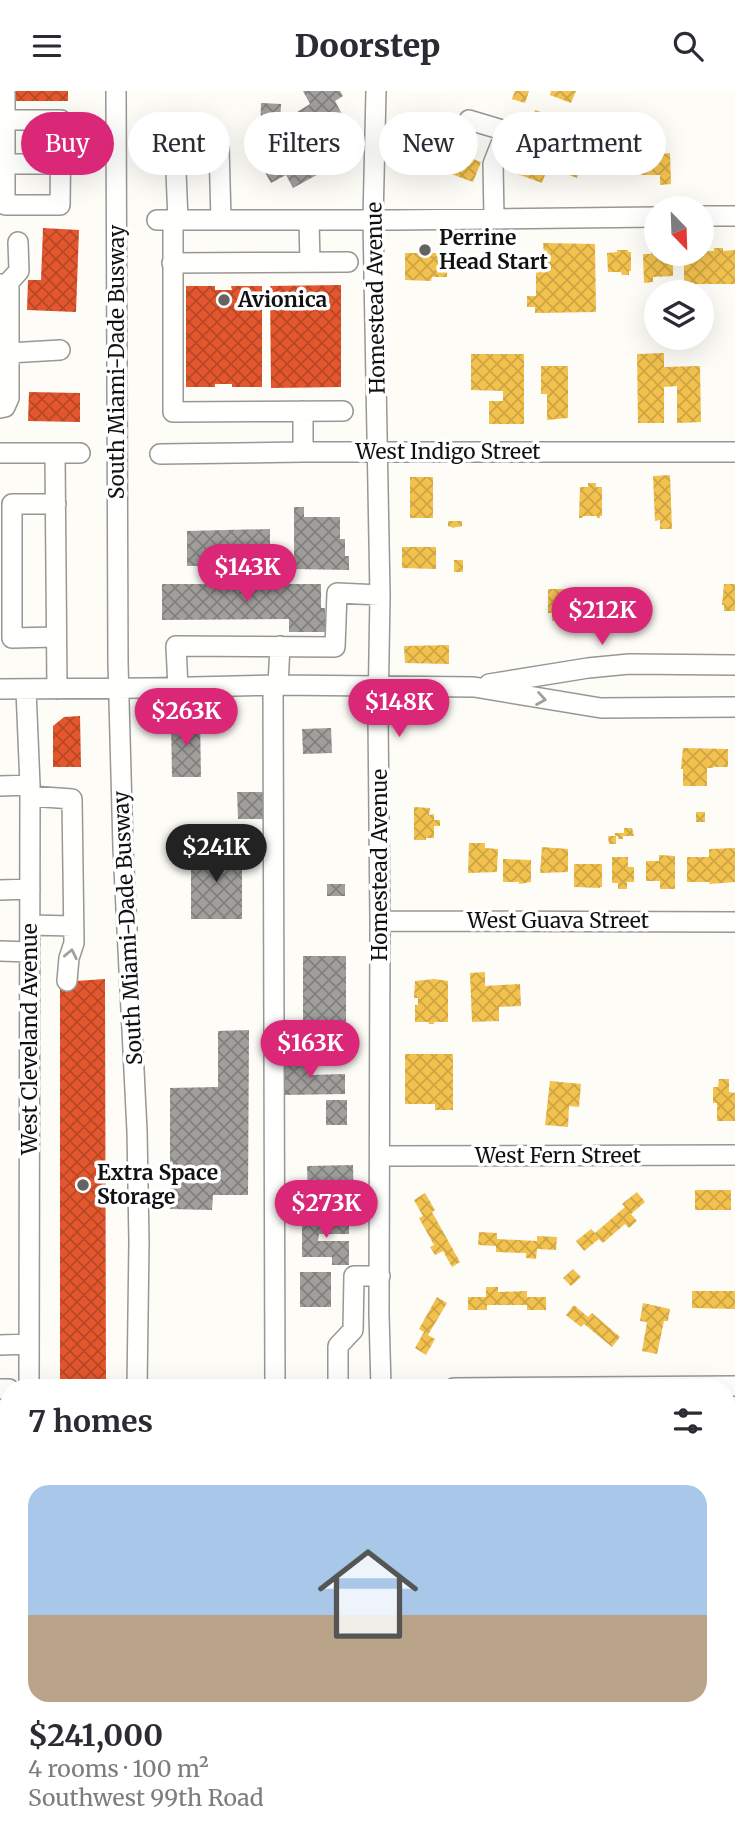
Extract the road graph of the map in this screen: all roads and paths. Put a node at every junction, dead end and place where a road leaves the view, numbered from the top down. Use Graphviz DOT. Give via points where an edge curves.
graph roads {
  1 [pos="5,91"];
  2 [pos="116,91"];
  3 [pos="376,91"];
  4 [pos="5,120"];
  5 [pos="21,120"];
  6 [pos="478,123"];
  7 [pos="21,167"];
  8 [pos="3,168"];
  9 [pos="61,175"];
  10 [pos="2,205"];
  11 [pos="714,216"];
  12 [pos="735,216"];
  13 [pos="644,217"];
  14 [pos="494,218"];
  15 [pos="169,220"];
  16 [pos="220,220"];
  17 [pos="309,220"];
  18 [pos="373,220"];
  19 [pos="18,242"];
  20 [pos="310,262"];
  21 [pos="348,262"];
  22 [pos="172,263"];
  23 [pos="4,284"];
  24 [pos="60,350"];
  25 [pos="9,353"];
  26 [pos="0,408"];
  27 [pos="303,411"];
  28 [pos="343,411"];
  29 [pos="303,452"];
  30 [pos="735,452"];
  31 [pos="0,453"];
  32 [pos="80,453"];
  33 [pos="378,453"];
  34 [pos="55,454"];
  35 [pos="160,454"];
  36 [pos="6,504"];
  37 [pos="56,504"];
  38 [pos="380,595"];
  39 [pos="56,637"];
  40 [pos="6,638"];
  41 [pos="280,646"];
  42 [pos="735,665"];
  43 [pos="276,685"];
  44 [pos="378,685"];
  45 [pos="474,687"];
  46 [pos="119,688"];
  47 [pos="178,688"];
  48 [pos="0,689"];
  49 [pos="26,689"];
  50 [pos="57,689"];
  51 [pos="735,707"];
  52 [pos="0,786"];
  53 [pos="30,791"];
  54 [pos="30,888"];
  55 [pos="0,890"];
  56 [pos="380,921"];
  57 [pos="735,922"];
  58 [pos="30,925"];
  59 [pos="73,926"];
  60 [pos="0,951"];
  61 [pos="30,953"];
  62 [pos="67,981"];
  63 [pos="735,1155"];
  64 [pos="380,1156"];
  65 [pos="380,1276"];
  66 [pos="354,1313"];
  67 [pos="379,1314"];
  68 [pos="29,1344"];
  69 [pos="0,1345"];
  70 [pos="29,1379"];
  71 [pos="137,1379"];
  72 [pos="275,1379"];
  73 [pos="338,1379"];
  74 [pos="382,1379"];
  1 -- 4 [label="street"];
  2 -- 46 [label="street, South Miami-Dade Busway"];
  3 -- 18 [label="street, Homestead Avenue"];
  4 -- 5 [label="street"];
  4 -- 8 [label="street"];
  6 -- 14 [label="street" via="506,131 493,164"];
  7 -- 8 [label="street"];
  8 -- 10 [label="street"];
  9 -- 10 [label="street" via="60,205"];
  11 -- 12 [label="street"];
  13 -- 14 [label="street"];
  14 -- 18 [label="street"];
  15 -- 16 [label="street"];
  15 -- 16 [label="street" via="175,148 219,146"];
  15 -- 22 [label="street"];
  16 -- 17 [label="street"];
  17 -- 18 [label="street"];
  17 -- 20 [label="street"];
  18 -- 33 [label="street, Homestead Avenue"];
  19 -- 23 [label="street" via="19,271"];
  20 -- 21 [label="street"];
  20 -- 22 [label="street"];
  22 -- 27 [label="street" via="173,412"];
  23 -- 25 [label="street" via="9,287"];
  24 -- 25 [label="street"];
  25 -- 26 [label="street" via="9,401"];
  27 -- 28 [label="street"];
  27 -- 29 [label="street"];
  29 -- 33 [label="street, West Indigo Street"];
  29 -- 35 [label="street, West Indigo Street"];
  30 -- 33 [label="street, West Indigo Street"];
  31 -- 34 [label="street"];
  32 -- 34 [label="street"];
  33 -- 38 [label="street, Homestead Avenue"];
  34 -- 37 [label="street"];
  36 -- 37 [label="street"];
  36 -- 40 [label="street"];
  37 -- 39 [label="street"];
  38 -- 41 [label="street" via="337,593 335,647"];
  38 -- 44 [label="street, Homestead Avenue"];
  39 -- 40 [label="street"];
  39 -- 50 [label="street"];
  41 -- 43 [label="street"];
  41 -- 47 [label="street" via="176,646"];
  42 -- 45 [label="street" via="629,664"];
  43 -- 44 [label="street"];
  43 -- 47 [label="street"];
  43 -- 72 [label="street"];
  44 -- 45 [label="street"];
  44 -- 56 [label="street, Homestead Avenue"];
  45 -- 51 [label="street, one-way" via="601,708"];
  46 -- 47 [label="street"];
  46 -- 50 [label="street"];
  46 -- 71 [label="street, South Miami-Dade Busway" via="137,1131"];
  48 -- 49 [label="street"];
  49 -- 50 [label="street"];
  49 -- 53 [label="street, West Cleveland Avenue"];
  52 -- 53 [label="street"];
  53 -- 54 [label="street, West Cleveland Avenue"];
  53 -- 59 [label="street" via="72,799"];
  54 -- 55 [label="street"];
  54 -- 58 [label="street, West Cleveland Avenue"];
  56 -- 57 [label="street, West Guava Street"];
  56 -- 64 [label="street, Homestead Avenue"];
  58 -- 59 [label="street"];
  58 -- 61 [label="street, West Cleveland Avenue"];
  62 -- 59 [label="street, one-way"];
  60 -- 61 [label="street"];
  61 -- 68 [label="street, West Cleveland Avenue"];
  63 -- 64 [label="street, West Fern Street"];
  64 -- 65 [label="street, Homestead Avenue"];
  65 -- 66 [label="street" via="354,1276"];
  65 -- 67 [label="street, Homestead Avenue"];
  66 -- 67 [label="street"];
  66 -- 73 [label="street" via="353,1330 338,1346"];
  67 -- 74 [label="street, Homestead Avenue"];
  68 -- 69 [label="street"];
  68 -- 70 [label="street, West Cleveland Avenue"];
}
